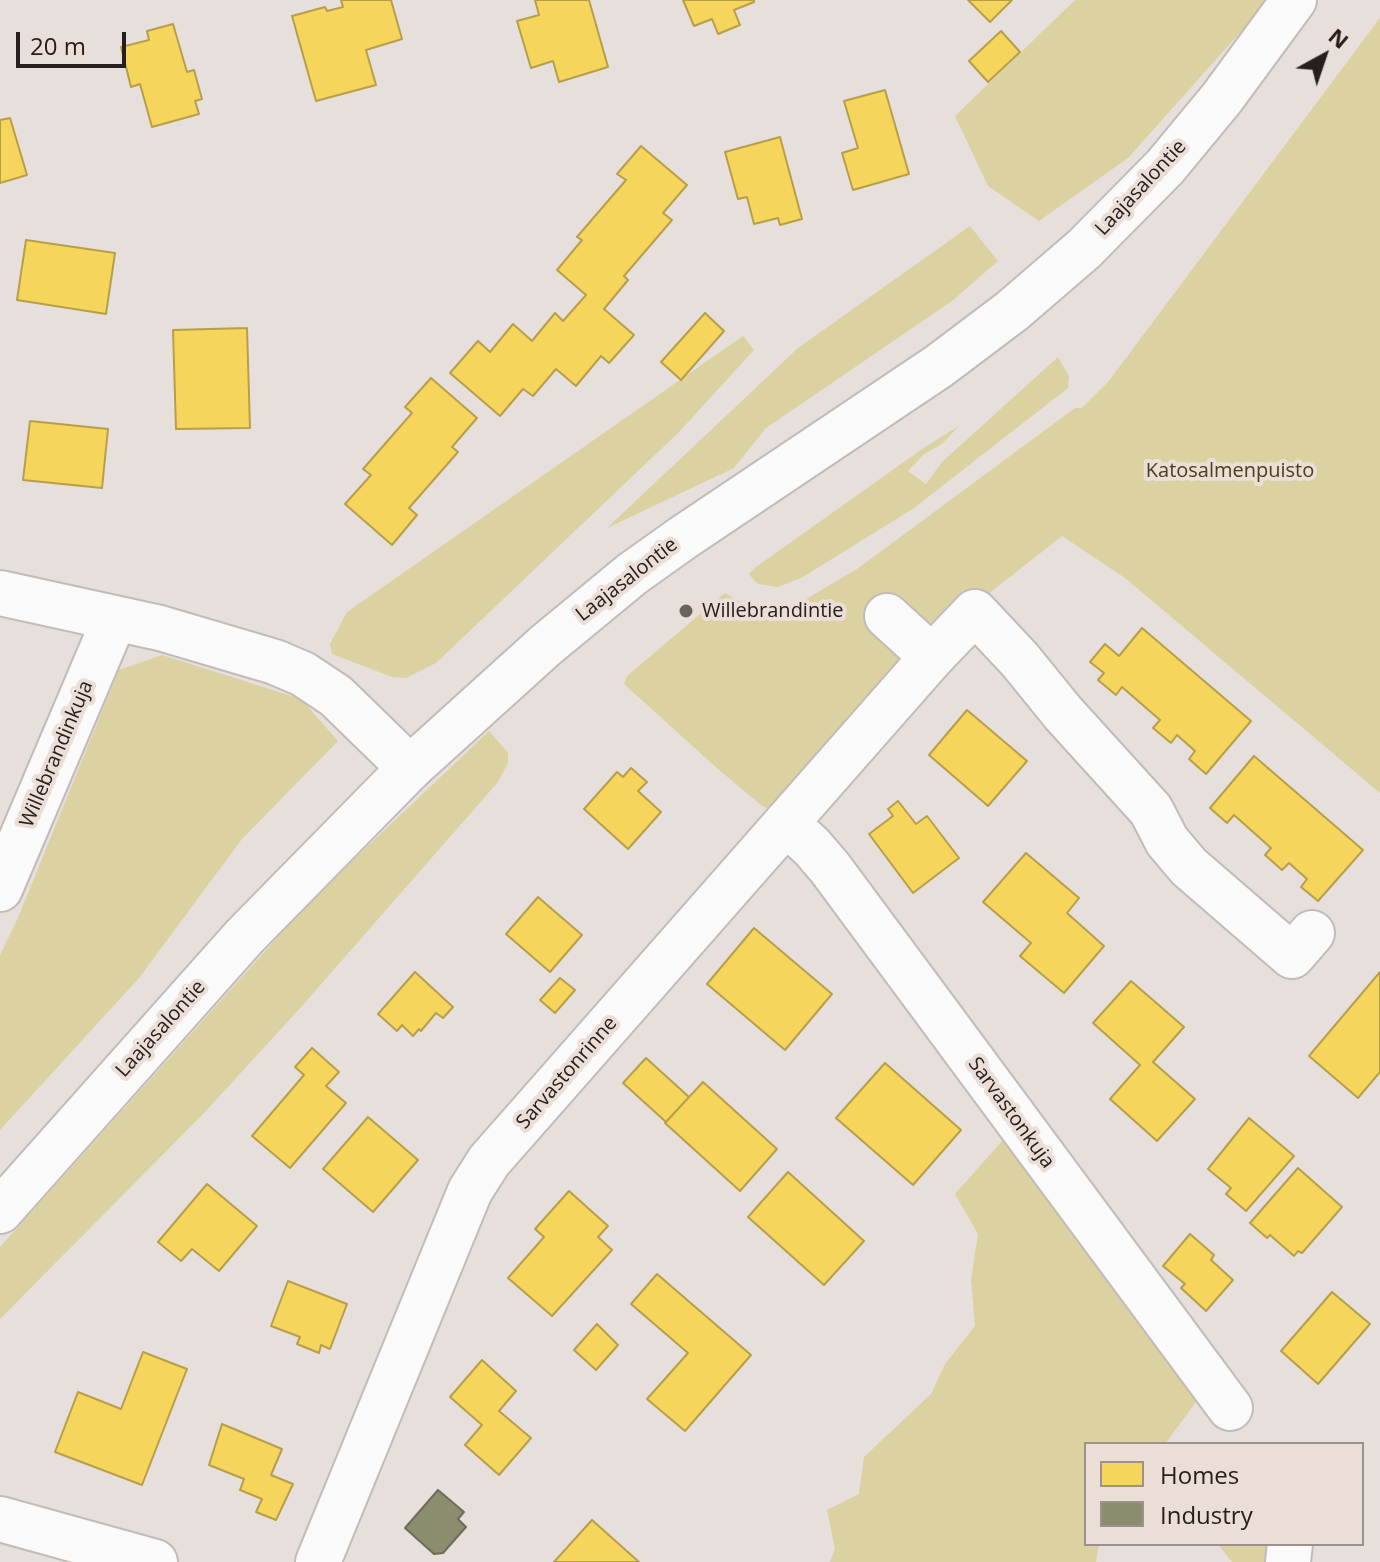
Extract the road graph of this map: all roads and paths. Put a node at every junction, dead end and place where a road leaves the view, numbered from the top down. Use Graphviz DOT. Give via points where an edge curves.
graph roads {
  1 [pos="1294,0"];
  2 [pos="0,593"];
  3 [pos="887,616"];
  4 [pos="115,618"];
  5 [pos="932,657"];
  6 [pos="410,768"];
  7 [pos="786,823"];
  8 [pos="0,889"];
  9 [pos="1312,933"];
  10 [pos="0,1211"];
  11 [pos="1230,1408"];
  12 [pos="0,1519"];
  13 [pos="155,1562"];
  14 [pos="318,1562"];
  1 -- 6 [label="street, Laajasalontie" via="1165,167 1084,249 939,366 632,574"];
  2 -- 4 [label="street"];
  3 -- 5 [label="street"];
  4 -- 6 [label="street" via="303,674 336,696"];
  4 -- 8 [label="street, Willebrandinkuja"];
  5 -- 7 [label="street, Sarvastonrinne"];
  5 -- 9 [label="street, Sarvastonrinne" via="975,612 1151,810 1189,867 1292,956"];
  6 -- 10 [label="street, Laajasalontie" via="244,937"];
  7 -- 11 [label="street, Sarvastonkuja" via="830,868"];
  7 -- 14 [label="street, Sarvastonrinne" via="489,1161 470,1191"];
  12 -- 13 [label="street"];
}
